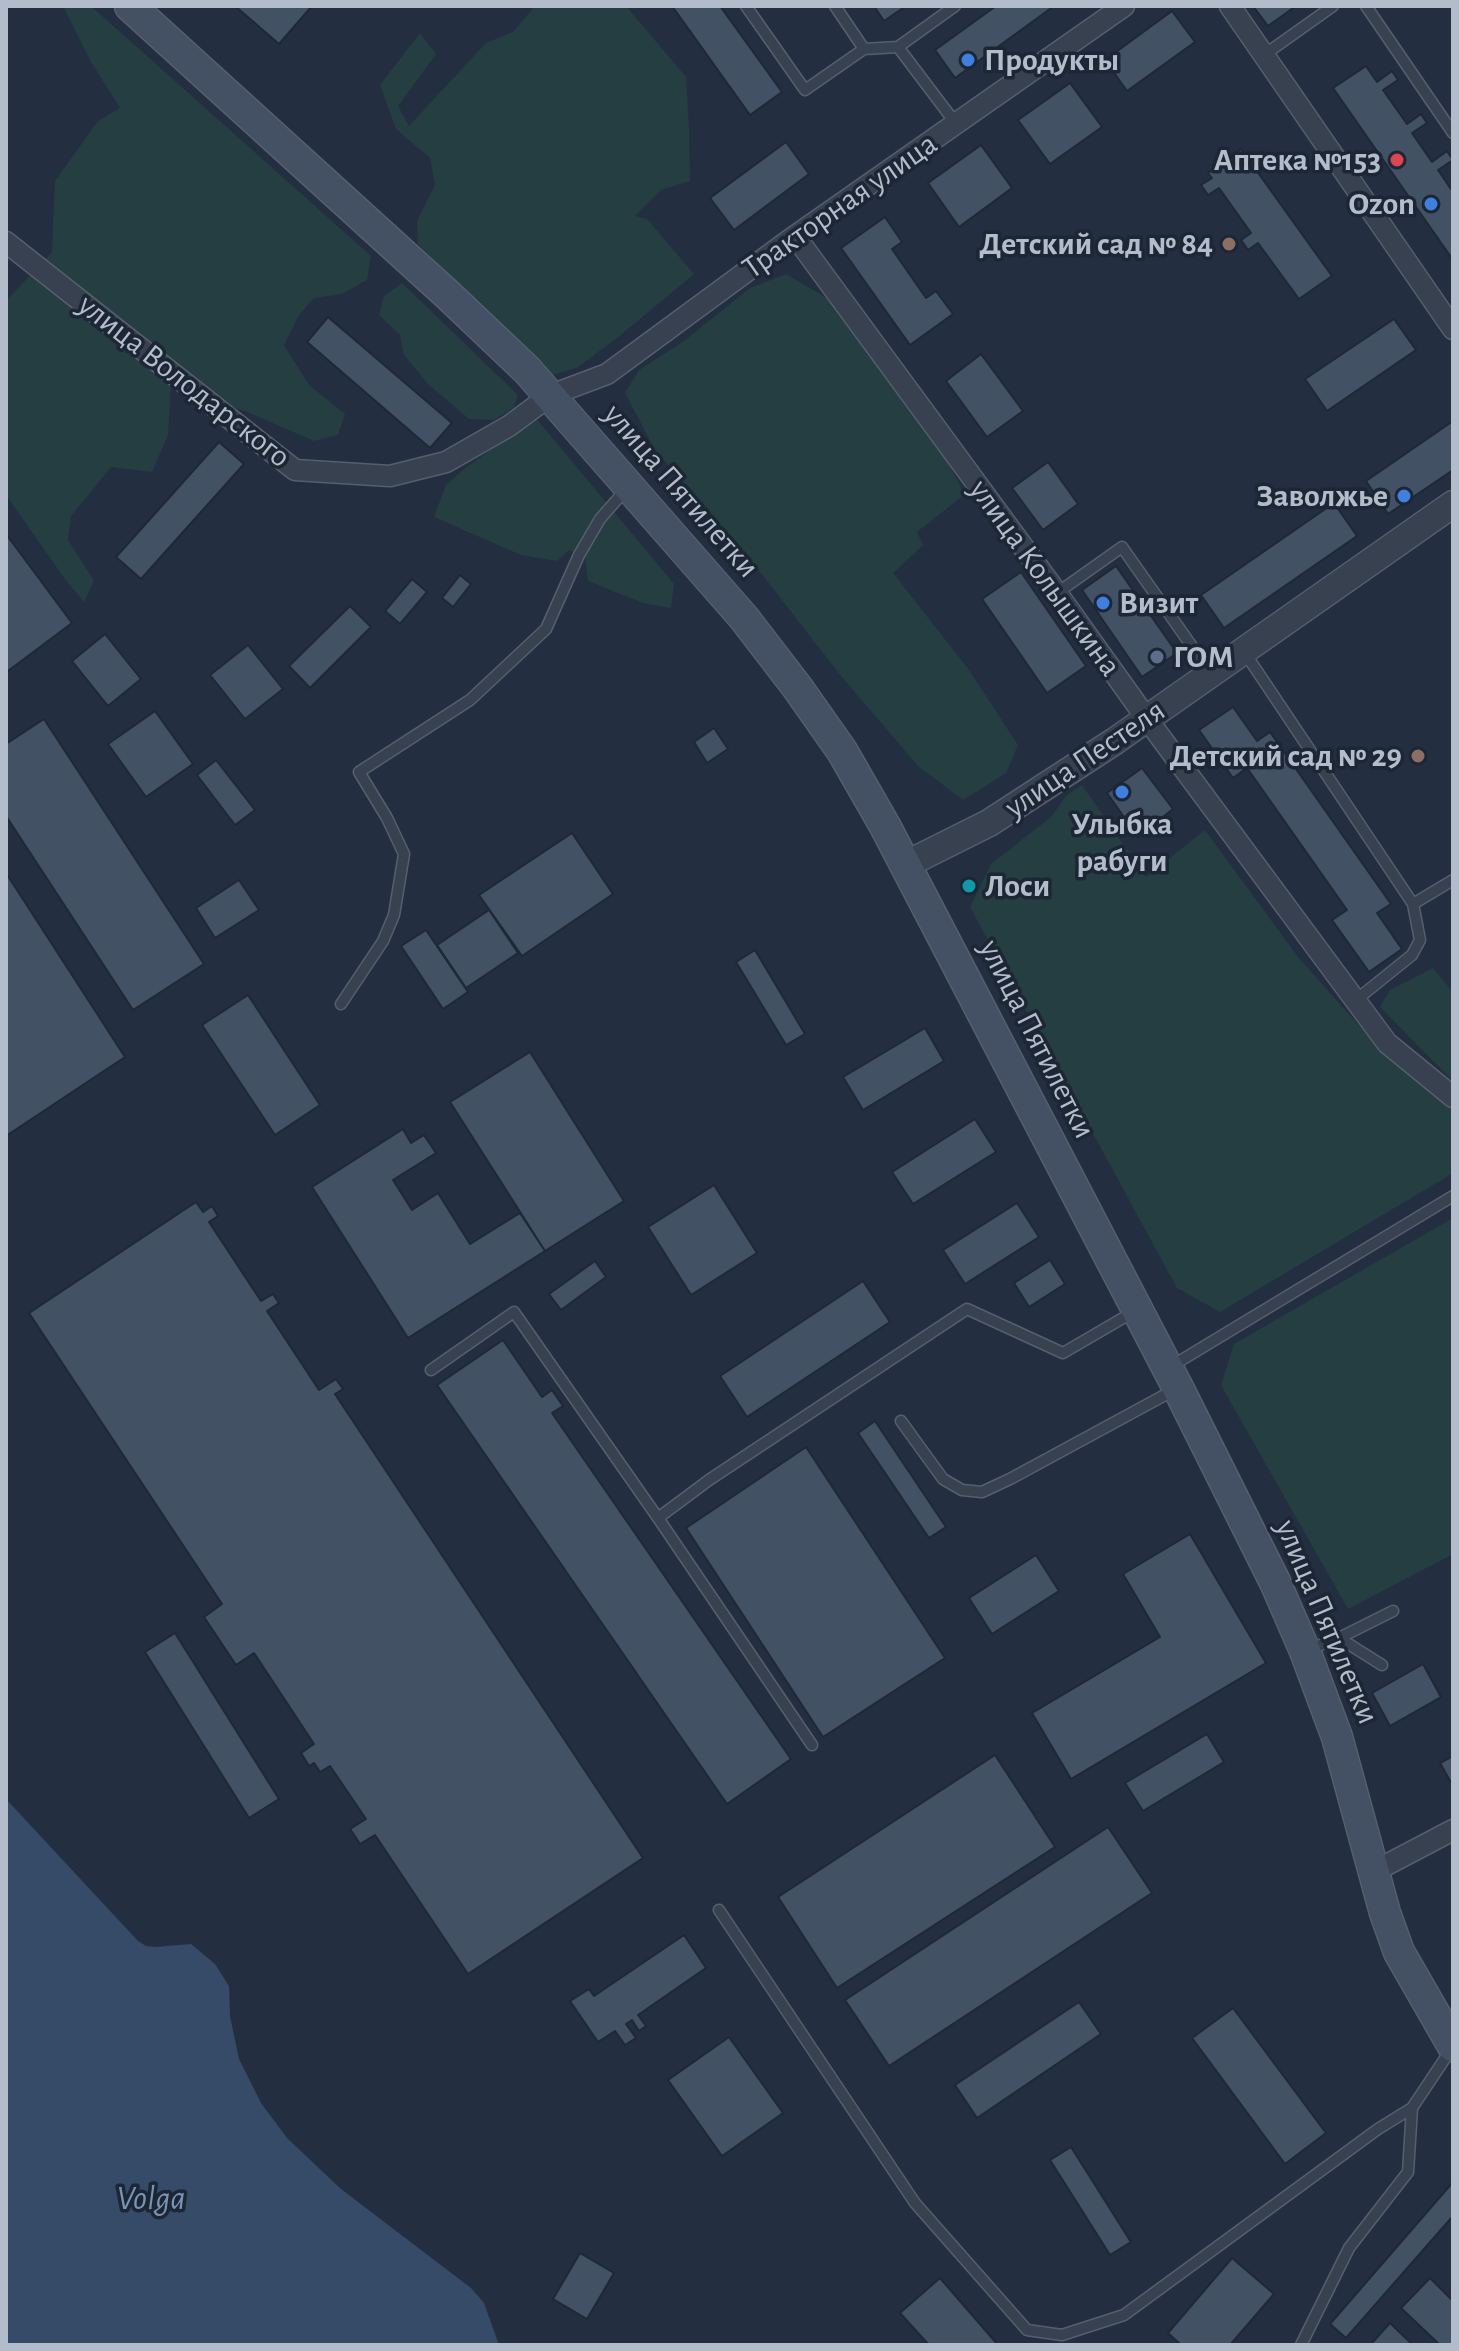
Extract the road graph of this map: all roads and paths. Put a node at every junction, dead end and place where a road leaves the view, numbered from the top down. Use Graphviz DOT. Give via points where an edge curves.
graph roads {
  1 [pos="130,6"];
  2 [pos="746,6"];
  3 [pos="835,6"];
  4 [pos="955,6"];
  5 [pos="1124,6"];
  6 [pos="1230,6"];
  7 [pos="1333,6"];
  8 [pos="1366,6"];
  9 [pos="898,47"];
  10 [pos="864,49"];
  11 [pos="1264,55"];
  12 [pos="957,125"];
  13 [pos="1453,133"];
  14 [pos="795,236"];
  15 [pos="6,242"];
  16 [pos="1453,329"];
  17 [pos="551,395"];
  18 [pos="629,485"];
  19 [pos="1453,504"];
  20 [pos="1057,593"];
  21 [pos="1244,651"];
  22 [pos="1211,674"];
  23 [pos="1147,719"];
  24 [pos="905,865"];
  25 [pos="1453,880"];
  26 [pos="1413,904"];
  27 [pos="1356,1000"];
  28 [pos="341,1004"];
  29 [pos="1453,1097"];
  30 [pos="1453,1196"];
  31 [pos="1137,1310"];
  32 [pos="431,1370"];
  33 [pos="1172,1378"];
  34 [pos="901,1421"];
  35 [pos="658,1518"];
  36 [pos="1393,1611"];
  37 [pos="1339,1638"];
  38 [pos="1305,1651"];
  39 [pos="1382,1665"];
  40 [pos="812,1745"];
  41 [pos="1453,1830"];
  42 [pos="1373,1872"];
  43 [pos="719,1910"];
  44 [pos="1453,2046"];
  45 [pos="1412,2108"];
  46 [pos="1301,2345"];
  1 -- 17 [label="main road, улица Пятилетки"];
  2 -- 10 [label="lane" via="805,90"];
  3 -- 10 [label="lane"];
  4 -- 9 [label="lane"];
  5 -- 12 [label="street, Тракторная улица"];
  6 -- 11 [label="street"];
  7 -- 11 [label="lane"];
  8 -- 13 [label="lane"];
  9 -- 10 [label="lane"];
  9 -- 12 [label="lane"];
  11 -- 16 [label="street" via="1444,308"];
  12 -- 14 [label="street, Тракторная улица"];
  14 -- 17 [label="street, Тракторная улица" via="607,374"];
  14 -- 20 [label="street, улица Колышкина"];
  15 -- 17 [label="street, улица Володарского" via="295,470 390,476 446,462"];
  17 -- 18 [label="main road, улица Пятилетки"];
  18 -- 24 [label="main road, улица Пятилетки" via="789,676 842,751"];
  18 -- 28 [label="lane" via="579,555 546,629 470,700 359,772 404,854 389,928"];
  19 -- 21 [label="street, улица Пестеля"];
  20 -- 22 [label="lane" via="1122,547"];
  20 -- 23 [label="street, улица Колышкина"];
  21 -- 22 [label="street, улица Пестеля"];
  21 -- 26 [label="lane"];
  22 -- 23 [label="street, улица Пестеля"];
  23 -- 24 [label="street, улица Пестеля" via="989,823"];
  23 -- 27 [label="street, улица Колышкина"];
  24 -- 31 [label="main road, улица Пятилетки"];
  25 -- 26 [label="lane"];
  26 -- 27 [label="lane" via="1420,940 1412,955"];
  27 -- 29 [label="street, улица Колышкина" via="1387,1043"];
  30 -- 33 [label="lane"];
  31 -- 33 [label="main road, улица Пятилетки"];
  31 -- 35 [label="lane" via="1063,1353 967,1309"];
  32 -- 35 [label="lane" via="514,1312"];
  33 -- 34 [label="lane" via="982,1492 962,1490 943,1479"];
  33 -- 38 [label="main road, улица Пятилетки"];
  35 -- 40 [label="lane"];
  36 -- 37 [label="lane"];
  37 -- 38 [label="lane"];
  37 -- 39 [label="lane"];
  38 -- 42 [label="main road, улица Пятилетки" via="1337,1737"];
  41 -- 42 [label="street"];
  42 -- 44 [label="main road, улица Пятилетки" via="1399,1952"];
  43 -- 45 [label="lane" via="915,2203 1027,2330 1062,2335 1124,2315"];
  44 -- 45 [label="lane"];
  45 -- 46 [label="lane" via="1408,2172 1349,2248"];
}
